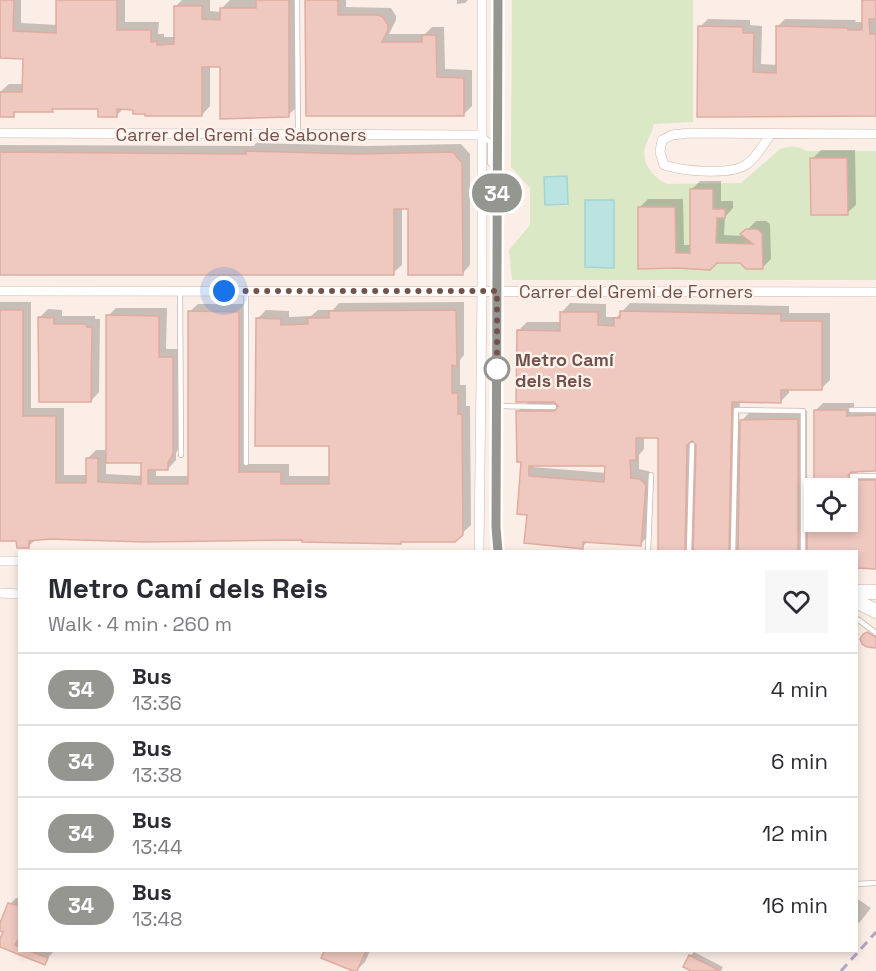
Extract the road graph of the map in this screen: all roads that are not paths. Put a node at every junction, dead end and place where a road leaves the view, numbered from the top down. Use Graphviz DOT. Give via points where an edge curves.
graph roads {
  1 [pos="297,0"];
  2 [pos="482,0"];
  3 [pos="498,0"];
  4 [pos="0,133"];
  5 [pos="771,134"];
  6 [pos="876,134"];
  7 [pos="298,135"];
  8 [pos="482,135"];
  9 [pos="498,171"];
  10 [pos="482,290"];
  11 [pos="0,291"];
  12 [pos="180,291"];
  13 [pos="246,291"];
  14 [pos="497,291"];
  15 [pos="876,292"];
  16 [pos="497,406"];
  17 [pos="554,407"];
  18 [pos="851,410"];
  19 [pos="876,410"];
  20 [pos="692,445"];
  21 [pos="181,455"];
  22 [pos="246,463"];
  23 [pos="651,475"];
  24 [pos="852,476"];
  25 [pos="876,476"];
  26 [pos="479,550"];
  27 [pos="498,550"];
  28 [pos="648,550"];
  29 [pos="689,550"];
  30 [pos="733,550"];
  31 [pos="802,550"];
  32 [pos="0,561"];
  33 [pos="18,561"];
  34 [pos="858,592"];
  35 [pos="876,592"];
  36 [pos="0,593"];
  37 [pos="18,594"];
  38 [pos="858,602"];
  39 [pos="876,611"];
  40 [pos="858,620"];
  41 [pos="876,633"];
  42 [pos="876,883"];
  43 [pos="858,884"];
  1 -- 7 [label="lane"];
  2 -- 8 [label="street"];
  3 -- 9 [label="street"];
  4 -- 7 [label="street, Carrer del Gremi de Saboners"];
  5 -- 5 [label="street" via="672,135 662,140 660,152 664,165 678,170 733,170 748,164"];
  5 -- 6 [label="street"];
  7 -- 8 [label="street, Carrer del Gremi de Saboners"];
  8 -- 9 [label="lane" via="490,142 490,163"];
  8 -- 10 [label="street"];
  9 -- 14 [label="street"];
  10 -- 13 [label="street, Carrer del Gremi de Forners"];
  10 -- 14 [label="street, Carrer del Gremi de Forners"];
  10 -- 26 [label="street"];
  11 -- 12 [label="street, Carrer del Gremi de Forners"];
  12 -- 13 [label="street, Carrer del Gremi de Forners"];
  12 -- 21 [label="lane"];
  13 -- 22 [label="lane"];
  14 -- 15 [label="street, Carrer del Gremi de Forners"];
  14 -- 16 [label="street"];
  16 -- 17 [label="lane"];
  16 -- 27 [label="street"];
  18 -- 19 [label="lane"];
  20 -- 29 [label="lane"];
  23 -- 28 [label="lane"];
  24 -- 25 [label="lane"];
  30 -- 31 [label="lane" via="736,410 803,411"];
  32 -- 33 [label="street"];
  34 -- 35 [label="street"];
  36 -- 37 [label="street"];
  38 -- 39 [label="street"];
  40 -- 41 [label="lane"];
  42 -- 43 [label="lane"];
}
